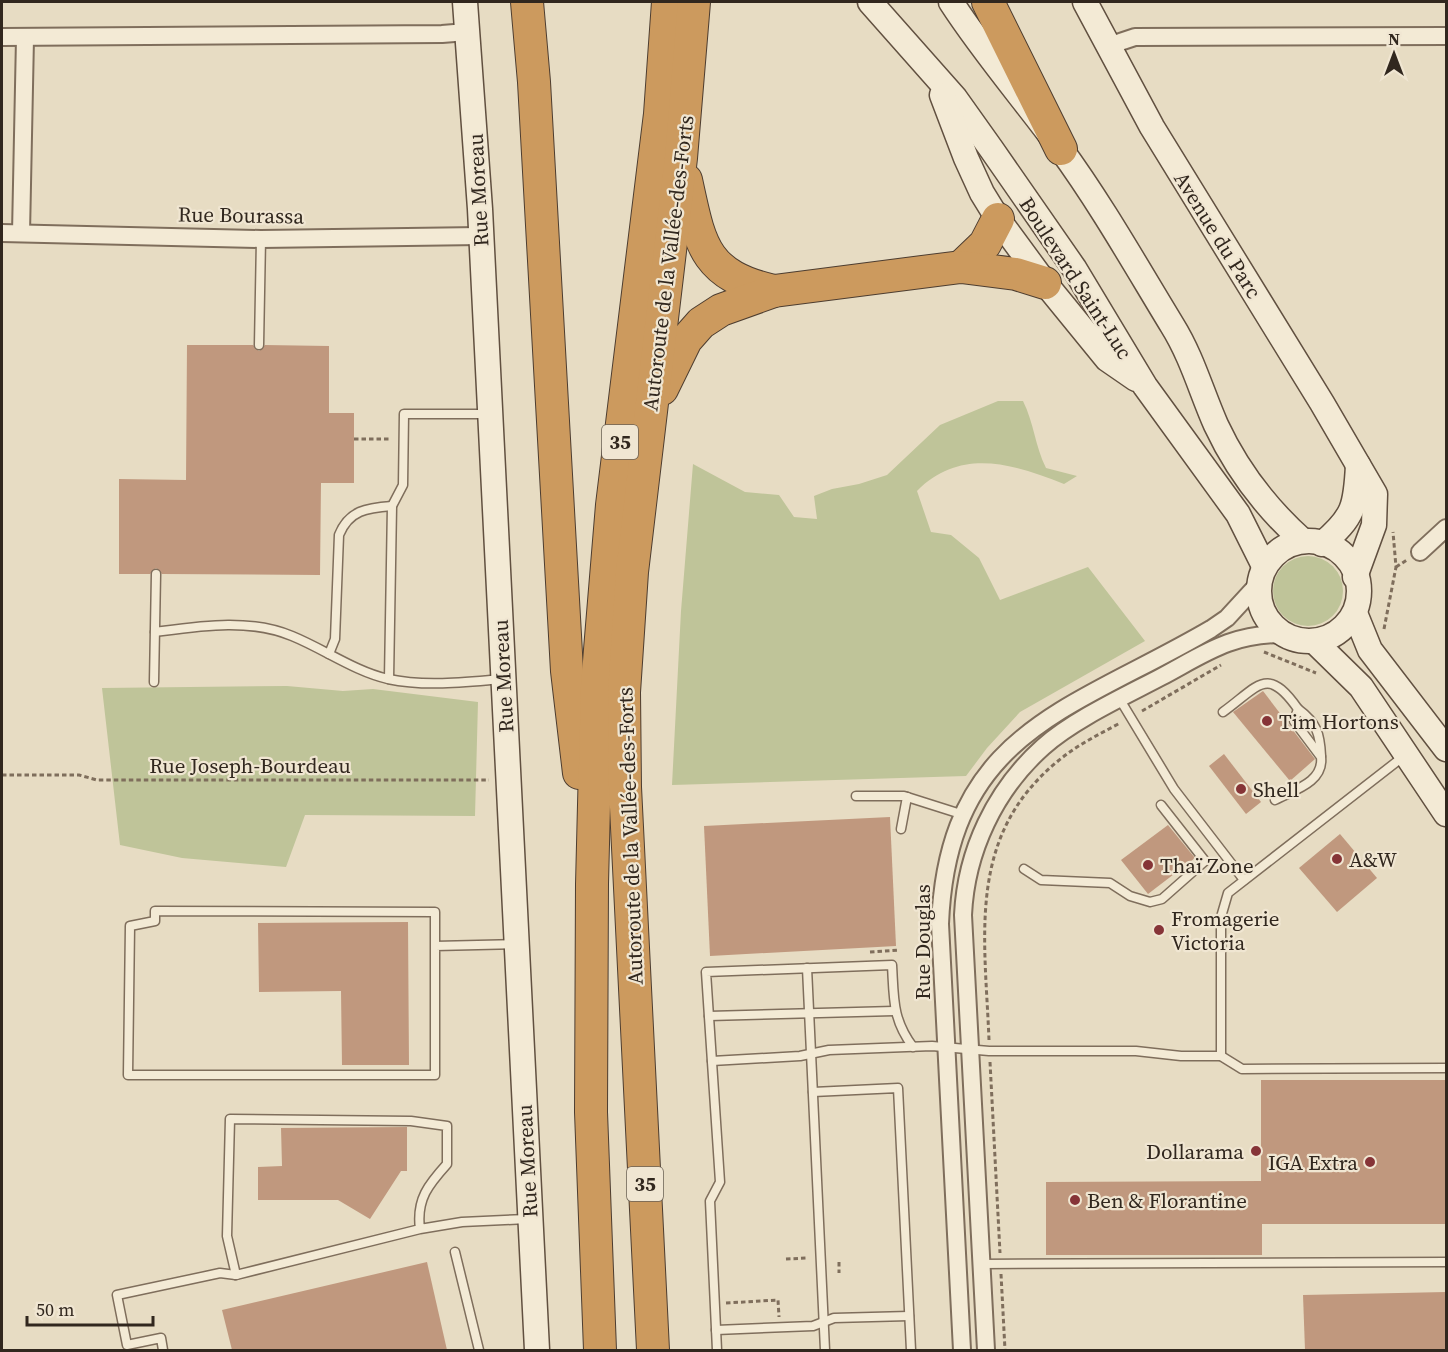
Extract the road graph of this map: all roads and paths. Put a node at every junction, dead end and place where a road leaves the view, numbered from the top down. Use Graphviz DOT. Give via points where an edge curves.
graph roads {
  1 [pos="465,2"];
  2 [pos="527,2"];
  3 [pos="669,2"];
  4 [pos="694,2"];
  5 [pos="870,2"];
  6 [pos="951,2"];
  7 [pos="988,2"];
  8 [pos="1085,2"];
  9 [pos="468,32"];
  10 [pos="1446,36"];
  11 [pos="2,38"];
  12 [pos="25,38"];
  13 [pos="1108,46"];
  14 [pos="935,76"];
  15 [pos="1061,149"];
  16 [pos="681,158"];
  17 [pos="998,219"];
  18 [pos="2,233"];
  19 [pos="21,233"];
  20 [pos="480,236"];
  21 [pos="261,238"];
  22 [pos="961,267"];
  23 [pos="1045,283"];
  24 [pos="774,291"];
  25 [pos="259,345"];
  26 [pos="1145,386"];
  27 [pos="490,414"];
  28 [pos="649,418"];
  29 [pos="354,439"];
  30 [pos="380,439"];
  31 [pos="1358,465"];
  32 [pos="392,506"];
  33 [pos="1446,528"];
  34 [pos="1312,542"];
  35 [pos="1420,552"];
  36 [pos="1396,567"];
  37 [pos="156,574"];
  38 [pos="1262,574"];
  39 [pos="1355,577"];
  40 [pos="1355,613"];
  41 [pos="155,632"];
  42 [pos="1382,633"];
  43 [pos="1283,634"];
  44 [pos="1316,642"];
  45 [pos="1256,652"];
  46 [pos="329,654"];
  47 [pos="1224,663"];
  48 [pos="1320,675"];
  49 [pos="389,679"];
  50 [pos="503,679"];
  51 [pos="154,682"];
  52 [pos="1111,683"];
  53 [pos="1120,700"];
  54 [pos="1298,710"];
  55 [pos="1143,711"];
  56 [pos="1223,712"];
  57 [pos="1446,749"];
  58 [pos="1406,754"];
  59 [pos="1321,757"];
  60 [pos="2,775"];
  61 [pos="500,780"];
  62 [pos="856,796"];
  63 [pos="907,797"];
  64 [pos="1275,800"];
  65 [pos="1161,805"];
  66 [pos="1446,814"];
  67 [pos="964,815"];
  68 [pos="901,829"];
  69 [pos="1024,869"];
  70 [pos="1244,880"];
  71 [pos="592,884"];
  72 [pos="517,944"];
  73 [pos="435,946"];
  74 [pos="807,968"];
  75 [pos="894,1011"];
  76 [pos="810,1013"];
  77 [pos="709,1016"];
  78 [pos="913,1047"];
  79 [pos="946,1047"];
  80 [pos="970,1049"];
  81 [pos="812,1053"];
  82 [pos="1221,1056"];
  83 [pos="712,1061"];
  84 [pos="990,1065"];
  85 [pos="1446,1068"];
  86 [pos="813,1092"];
  87 [pos="531,1219"];
  88 [pos="420,1229"];
  89 [pos="1000,1231"];
  90 [pos="455,1252"];
  91 [pos="810,1258"];
  92 [pos="786,1259"];
  93 [pos="839,1262"];
  94 [pos="1446,1262"];
  95 [pos="981,1264"];
  96 [pos="839,1273"];
  97 [pos="236,1275"];
  98 [pos="1002,1278"];
  99 [pos="725,1303"];
  100 [pos="909,1316"];
  101 [pos="790,1317"];
  102 [pos="823,1322"];
  103 [pos="716,1330"];
  104 [pos="163,1350"];
  105 [pos="479,1350"];
  106 [pos="537,1350"];
  107 [pos="600,1350"];
  108 [pos="653,1350"];
  109 [pos="717,1350"];
  110 [pos="825,1350"];
  111 [pos="911,1350"];
  112 [pos="962,1350"];
  113 [pos="986,1350"];
  114 [pos="1005,1350"];
  1 -- 9 [label="street, Rue Moreau"];
  2 -- 71 [label="highway" via="567,671"];
  3 -- 71 [label="highway, Autoroute de la Vallée-des-Forts / 35" via="660,114 604,580"];
  4 -- 16 [label="highway, Autoroute de la Vallée-des-Forts / 35"];
  5 -- 14 [label="street, Boulevard Saint-Luc"];
  6 -- 15 [label="street"];
  7 -- 15 [label="highway"];
  8 -- 13 [label="street, Avenue du Parc"];
  9 -- 12 [label="street"];
  9 -- 20 [label="street, Rue Moreau"];
  10 -- 13 [label="street" via="1135,37"];
  11 -- 12 [label="street"];
  12 -- 19 [label="street"];
  13 -- 31 [label="street, Avenue du Parc" via="1152,127"];
  14 -- 17 [label="street" via="966,158"];
  14 -- 26 [label="street, Boulevard Saint-Luc" via="1074,268"];
  15 -- 34 [label="street" via="1184,345 1236,464 1279,520"];
  16 -- 24 [label="highway" via="700,237 712,259 738,280"];
  16 -- 28 [label="highway, Autoroute de la Vallée-des-Forts / 35"];
  17 -- 22 [label="highway" via="985,244"];
  17 -- 23 [label="street"];
  18 -- 19 [label="street, Rue Bourassa"];
  19 -- 21 [label="street, Rue Bourassa"];
  20 -- 21 [label="street, Rue Bourassa"];
  20 -- 27 [label="street, Rue Moreau"];
  21 -- 25 [label="lane"];
  22 -- 23 [label="highway" via="1016,274"];
  22 -- 24 [label="highway"];
  23 -- 26 [label="street" via="1107,359"];
  24 -- 28 [label="highway" via="721,310 693,331"];
  26 -- 38 [label="street, Boulevard Saint-Luc" via="1250,532"];
  27 -- 32 [label="lane" via="404,414 403,485"];
  27 -- 50 [label="street, Rue Moreau"];
  28 -- 108 [label="highway, Autoroute de la Vallée-des-Forts / 35" via="630,599 624,753"];
  29 -- 30 [label="path"];
  31 -- 34 [label="street" via="1354,507 1345,524"];
  31 -- 39 [label="street, Avenue du Parc" via="1375,494 1377,514"];
  32 -- 46 [label="lane" via="365,508 343,525 339,535 335,639"];
  32 -- 49 [label="lane"];
  33 -- 35 [label="street"];
  34 -- 38 [label="street" via="1281,548"];
  34 -- 39 [label="street" via="1346,559"];
  36 -- 42 [label="path"];
  37 -- 41 [label="lane"];
  38 -- 43 [label="street" via="1265,611"];
  38 -- 52 [label="street, Rue Douglas" via="1227,618"];
  39 -- 40 [label="street"];
  40 -- 44 [label="street" via="1336,634"];
  40 -- 57 [label="street" via="1370,650"];
  41 -- 46 [label="lane" via="221,625 258,627 292,635"];
  41 -- 51 [label="lane"];
  43 -- 44 [label="street"];
  43 -- 53 [label="street, Rue Douglas" via="1236,639"];
  44 -- 58 [label="street" via="1361,687"];
  45 -- 48 [label="path"];
  46 -- 49 [label="lane"];
  47 -- 55 [label="path"];
  49 -- 50 [label="lane" via="427,684"];
  50 -- 72 [label="street, Rue Moreau"];
  52 -- 53 [label="lane"];
  52 -- 67 [label="street, Rue Douglas" via="1045,719 1011,745 991,768"];
  53 -- 70 [label="lane" via="1173,789"];
  53 -- 80 [label="street, Rue Douglas" via="1071,727 1034,756 999,799 978,841 964,900"];
  54 -- 56 [label="lane" via="1283,688 1263,683"];
  54 -- 59 [label="lane" via="1320,735"];
  54 -- 59 [label="lane" via="1294,721"];
  58 -- 66 [label="street"];
  58 -- 70 [label="lane"];
  59 -- 64 [label="lane" via="1318,774 1311,781"];
  60 -- 61 [label="path, Rue Joseph-Bourdeau" via="80,775 98,780"];
  62 -- 63 [label="lane"];
  63 -- 67 [label="lane"];
  63 -- 68 [label="lane"];
  65 -- 69 [label="lane" via="1205,861 1162,899 1141,901 1110,883 1041,880"];
  67 -- 79 [label="street, Rue Douglas" via="942,886"];
  70 -- 82 [label="lane" via="1228,893 1221,917"];
  71 -- 107 [label="highway, Autoroute de la Vallée-des-Forts / 35" via="591,1134"];
  72 -- 73 [label="lane"];
  72 -- 87 [label="street, Rue Moreau"];
  73 -- 73 [label="lane" via="435,1075 128,1075 130,926 155,921 155,911 435,912"];
  74 -- 75 [label="lane" via="892,965"];
  74 -- 76 [label="lane"];
  74 -- 77 [label="lane" via="706,972"];
  75 -- 76 [label="lane"];
  75 -- 78 [label="lane"];
  76 -- 77 [label="lane"];
  76 -- 81 [label="lane"];
  77 -- 83 [label="lane"];
  78 -- 79 [label="lane"];
  78 -- 81 [label="lane"];
  79 -- 80 [label="lane"];
  79 -- 112 [label="street, Rue Douglas"];
  80 -- 82 [label="lane"];
  80 -- 95 [label="street, Rue Douglas"];
  81 -- 83 [label="lane"];
  81 -- 86 [label="lane"];
  82 -- 85 [label="lane" via="1242,1069"];
  83 -- 103 [label="lane" via="720,1182 710,1201"];
  84 -- 89 [label="path"];
  86 -- 100 [label="lane" via="898,1088"];
  86 -- 102 [label="lane"];
  87 -- 88 [label="lane" via="462,1222"];
  87 -- 106 [label="street, Rue Moreau"];
  88 -- 97 [label="lane"];
  88 -- 97 [label="lane" via="423,1193 447,1164 447,1126 411,1121 230,1119 227,1236"];
  90 -- 105 [label="lane"];
  91 -- 92 [label="path"];
  93 -- 96 [label="path"];
  94 -- 95 [label="lane"];
  95 -- 113 [label="street, Rue Douglas"];
  97 -- 104 [label="lane" via="220,1273 117,1295 127,1345 160,1338"];
  98 -- 114 [label="path"];
  99 -- 101 [label="path" via="778,1300 779,1318"];
  100 -- 102 [label="lane" via="834,1318"];
  100 -- 111 [label="lane"];
  102 -- 103 [label="lane" via="813,1326"];
  102 -- 110 [label="lane"];
  103 -- 109 [label="lane"];
}
